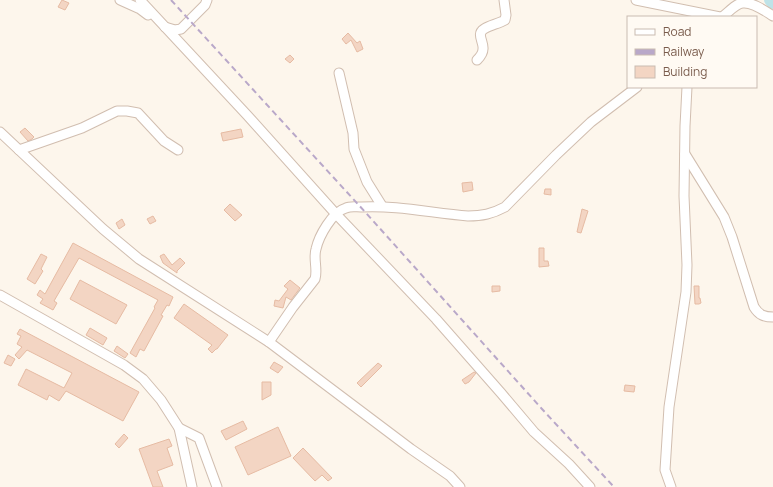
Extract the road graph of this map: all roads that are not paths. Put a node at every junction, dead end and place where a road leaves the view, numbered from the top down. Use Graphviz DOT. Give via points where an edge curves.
graph roads {
  1 [pos="120,0"];
  2 [pos="140,0"];
  3 [pos="207,0"];
  4 [pos="504,0"];
  5 [pos="636,0"];
  6 [pos="716,16"];
  7 [pos="722,16"];
  8 [pos="773,16"];
  9 [pos="164,27"];
  10 [pos="477,60"];
  11 [pos="339,73"];
  12 [pos="636,88"];
  13 [pos="687,88"];
  14 [pos="0,132"];
  15 [pos="19,150"];
  16 [pos="178,150"];
  17 [pos="685,154"];
  18 [pos="382,206"];
  19 [pos="335,213"];
  20 [pos="0,295"];
  21 [pos="773,317"];
  22 [pos="269,342"];
  23 [pos="179,428"];
  24 [pos="192,487"];
  25 [pos="217,487"];
  26 [pos="460,487"];
  27 [pos="590,487"];
  28 [pos="671,487"];
  1 -- 9 [label="street" via="140,9"];
  2 -- 9 [label="street"];
  3 -- 9 [label="street" via="181,29"];
  4 -- 10 [label="street" via="504,20 483,29 480,33 483,50"];
  5 -- 6 [label="street"];
  7 -- 8 [label="street" via="743,3"];
  9 -- 19 [label="street" via="175,36"];
  11 -- 18 [label="street" via="354,149 367,182"];
  12 -- 18 [label="street" via="591,122 505,207 494,213 468,216"];
  13 -- 17 [label="street"];
  14 -- 15 [label="street"];
  15 -- 16 [label="street" via="82,128 117,111 127,110 138,113 164,141"];
  15 -- 22 [label="street" via="139,259"];
  17 -- 21 [label="street" via="724,216 754,307 758,314"];
  17 -- 28 [label="street" via="686,292 669,415 665,470"];
  18 -- 19 [label="street" via="346,208"];
  19 -- 22 [label="street" via="316,248 315,279"];
  19 -- 27 [label="street" via="436,319 534,432"];
  20 -- 23 [label="street" via="124,365 143,379 161,400"];
  22 -- 26 [label="street" via="450,476"];
  23 -- 24 [label="street"];
  23 -- 25 [label="street" via="199,438"];
}
